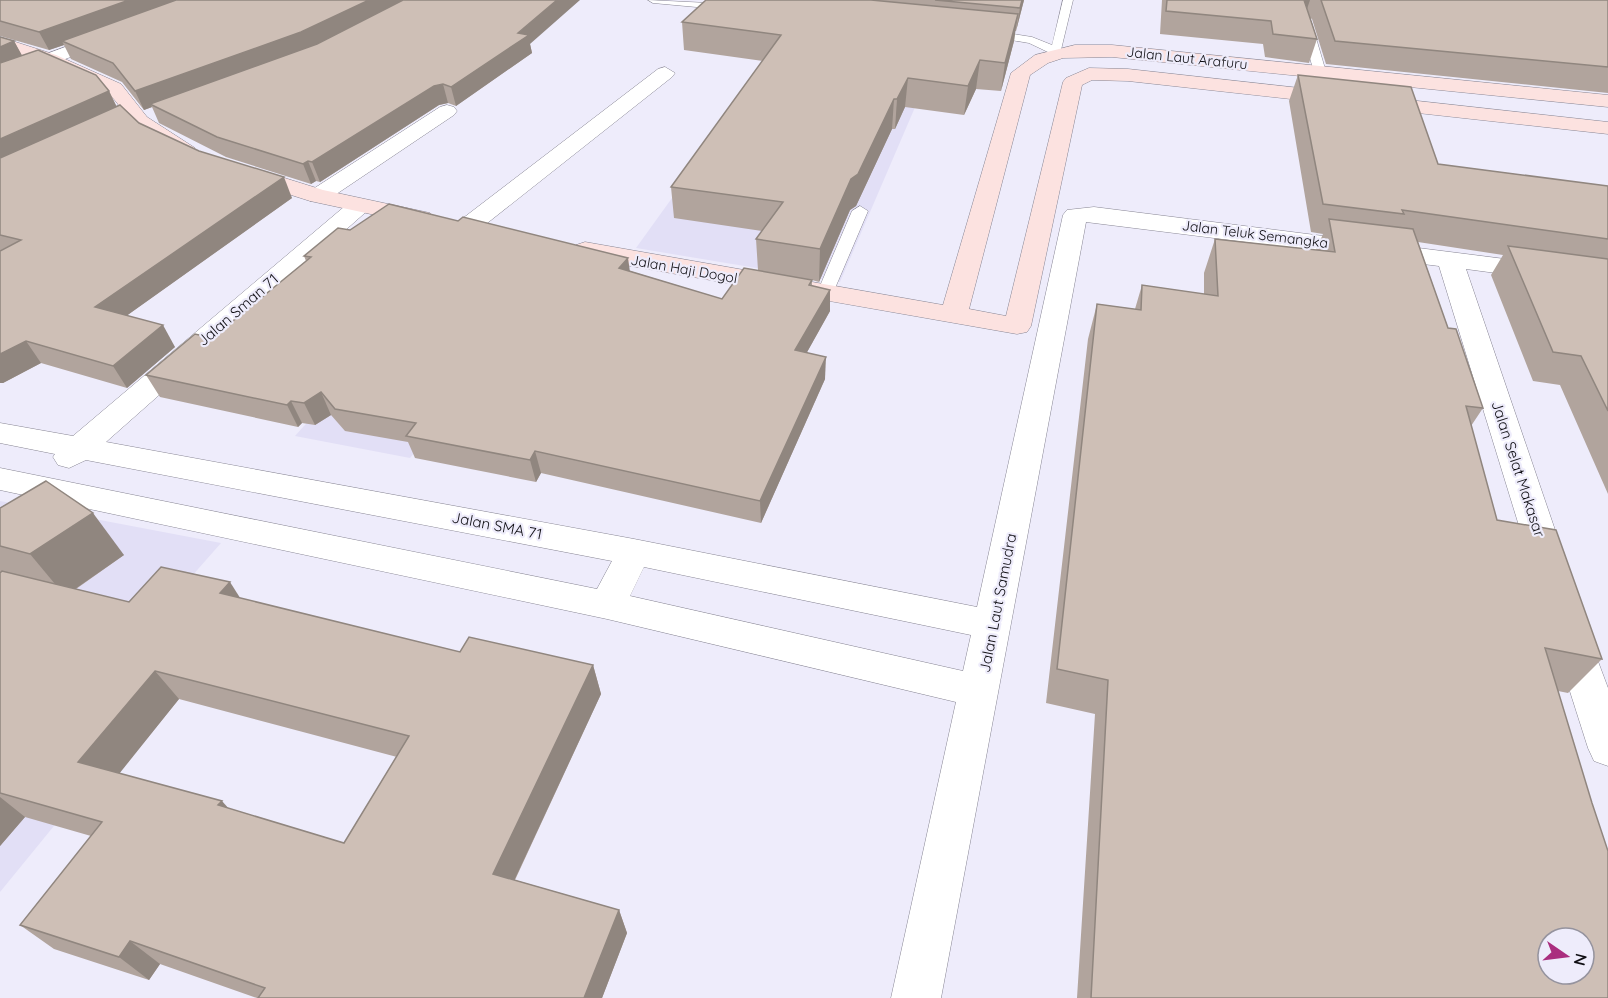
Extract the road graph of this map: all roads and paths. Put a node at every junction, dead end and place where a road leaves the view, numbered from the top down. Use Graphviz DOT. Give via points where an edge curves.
graph roads {
  1 [pos="653,0"];
  2 [pos="1068,0"];
  3 [pos="745,9"];
  4 [pos="1304,20"];
  5 [pos="121,32"];
  6 [pos="975,32"];
  7 [pos="0,43"];
  8 [pos="1056,51"];
  9 [pos="49,59"];
  10 [pos="1320,72"];
  11 [pos="665,73"];
  12 [pos="0,78"];
  13 [pos="1608,101"];
  14 [pos="447,111"];
  15 [pos="1608,128"];
  16 [pos="318,196"];
  17 [pos="359,206"];
  18 [pos="860,211"];
  19 [pos="1081,213"];
  20 [pos="467,227"];
  21 [pos="501,234"];
  22 [pos="567,247"];
  23 [pos="1450,259"];
  24 [pos="1608,280"];
  25 [pos="825,293"];
  26 [pos="954,315"];
  27 [pos="1035,328"];
  28 [pos="0,433"];
  29 [pos="80,447"];
  30 [pos="19,489"];
  31 [pos="634,552"];
  32 [pos="607,605"];
  33 [pos="993,625"];
  34 [pos="980,691"];
  35 [pos="1608,748"];
  36 [pos="916,998"];
  1 -- 3 [label="lane"];
  2 -- 8 [label="lane"];
  4 -- 10 [label="lane"];
  5 -- 9 [label="street"];
  6 -- 8 [label="lane" via="1016,36"];
  7 -- 9 [label="street"];
  8 -- 10 [label="street, Jalan Laut Arafuru" via="1112,51"];
  8 -- 26 [label="street, Jalan Laut Arafuru" via="1021,73"];
  9 -- 12 [label="street"];
  9 -- 16 [label="street" via="114,88 137,117 158,135 218,163"];
  10 -- 13 [label="street, Jalan Laut Arafuru"];
  11 -- 20 [label="street"];
  14 -- 16 [label="street"];
  15 -- 27 [label="street, Jalan Laut Arafuru" via="1128,75 1089,74 1073,82"];
  16 -- 17 [label="street"];
  17 -- 20 [label="street"];
  17 -- 29 [label="street, Jalan Sman 71"];
  18 -- 25 [label="lane"];
  19 -- 23 [label="street, Jalan Teluk Semangka"];
  19 -- 27 [label="street, Jalan Laut Samudra" via="1072,219"];
  20 -- 21 [label="street"];
  22 -- 25 [label="street, Jalan Haji Dogol"];
  23 -- 24 [label="street, Jalan Teluk Semangka"];
  23 -- 35 [label="street, Jalan Selat Makasar"];
  25 -- 26 [label="street, Jalan Haji Dogol"];
  26 -- 27 [label="street, Jalan Haji Dogol"];
  27 -- 33 [label="street, Jalan Laut Samudra"];
  28 -- 29 [label="street, Jalan SMA 71"];
  29 -- 30 [label="street, Jalan Sman 71"];
  29 -- 31 [label="street, Jalan SMA 71"];
  30 -- 32 [label="street"];
  31 -- 32 [label="street"];
  31 -- 33 [label="street, Jalan SMA 71"];
  32 -- 34 [label="street"];
  33 -- 34 [label="street, Jalan Laut Samudra"];
  34 -- 36 [label="street, Jalan Laut Samudra"];
}
